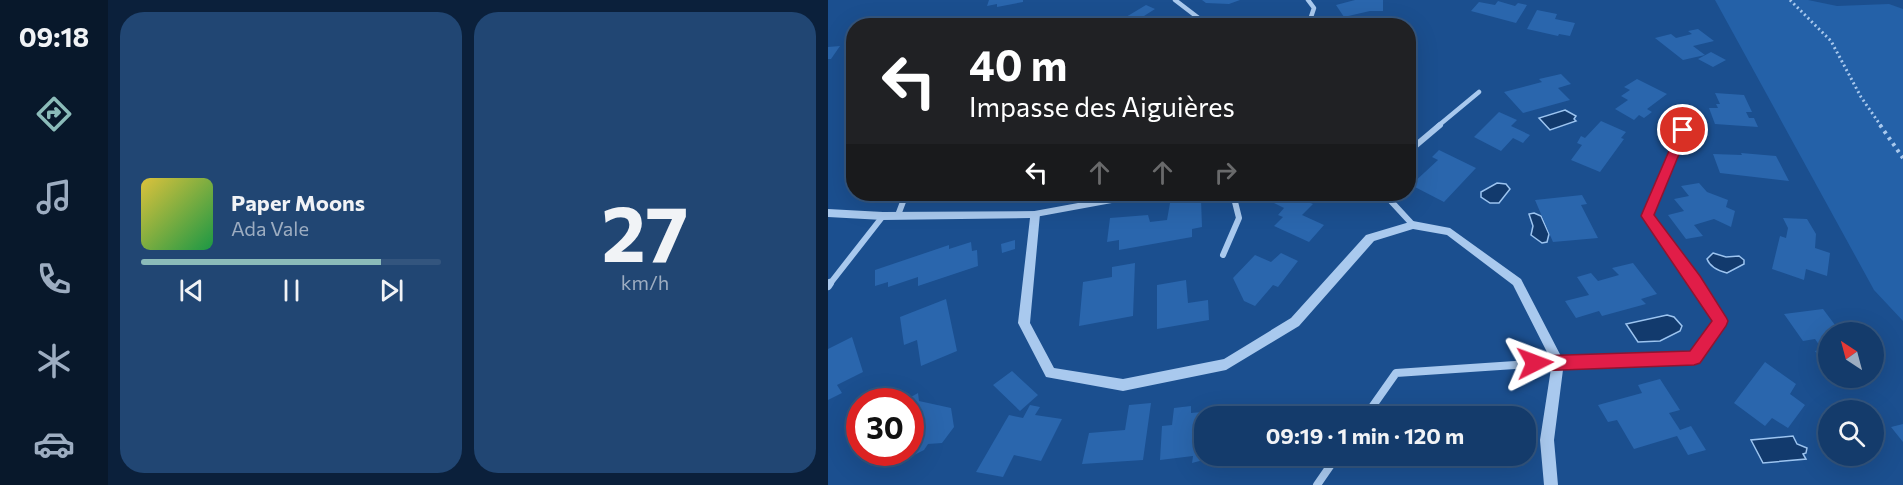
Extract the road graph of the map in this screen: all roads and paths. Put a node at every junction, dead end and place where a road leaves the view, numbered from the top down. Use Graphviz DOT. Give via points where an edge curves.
graph roads {
  1 [pos="1175,0"];
  2 [pos="1308,0"];
  3 [pos="1790,0"];
  4 [pos="1199,18"];
  5 [pos="1311,18"];
  6 [pos="1479,92"];
  7 [pos="1683,130"];
  8 [pos="1416,145"];
  9 [pos="1903,158"];
  10 [pos="903,201"];
  11 [pos="1105,201"];
  12 [pos="1235,201"];
  13 [pos="1391,201"];
  14 [pos="828,213"];
  15 [pos="1035,214"];
  16 [pos="898,215"];
  17 [pos="883,216"];
  18 [pos="1413,225"];
  19 [pos="1223,255"];
  20 [pos="828,286"];
  21 [pos="1558,362"];
  22 [pos="1373,406"];
  23 [pos="1330,466"];
  24 [pos="1317,485"];
  25 [pos="1551,485"];
  1 -- 4 [label="street"];
  2 -- 5 [label="street" via="1314,8"];
  3 -- 9 [label="path" via="1831,41 1861,97"];
  6 -- 8 [label="street"];
  7 -- 21 [label="street" via="1647,216 1721,321 1694,358"];
  10 -- 16 [label="street"];
  11 -- 15 [label="street"];
  12 -- 19 [label="street" via="1239,218"];
  13 -- 18 [label="street"];
  14 -- 17 [label="street"];
  15 -- 16 [label="street"];
  15 -- 18 [label="street" via="1024,323 1050,373 1123,385 1226,364 1295,322 1370,238"];
  16 -- 17 [label="street"];
  17 -- 20 [label="street"];
  18 -- 21 [label="street" via="1450,232 1517,282"];
  21 -- 22 [label="street" via="1396,373"];
  21 -- 25 [label="street" via="1547,440"];
  23 -- 24 [label="street"];
}
